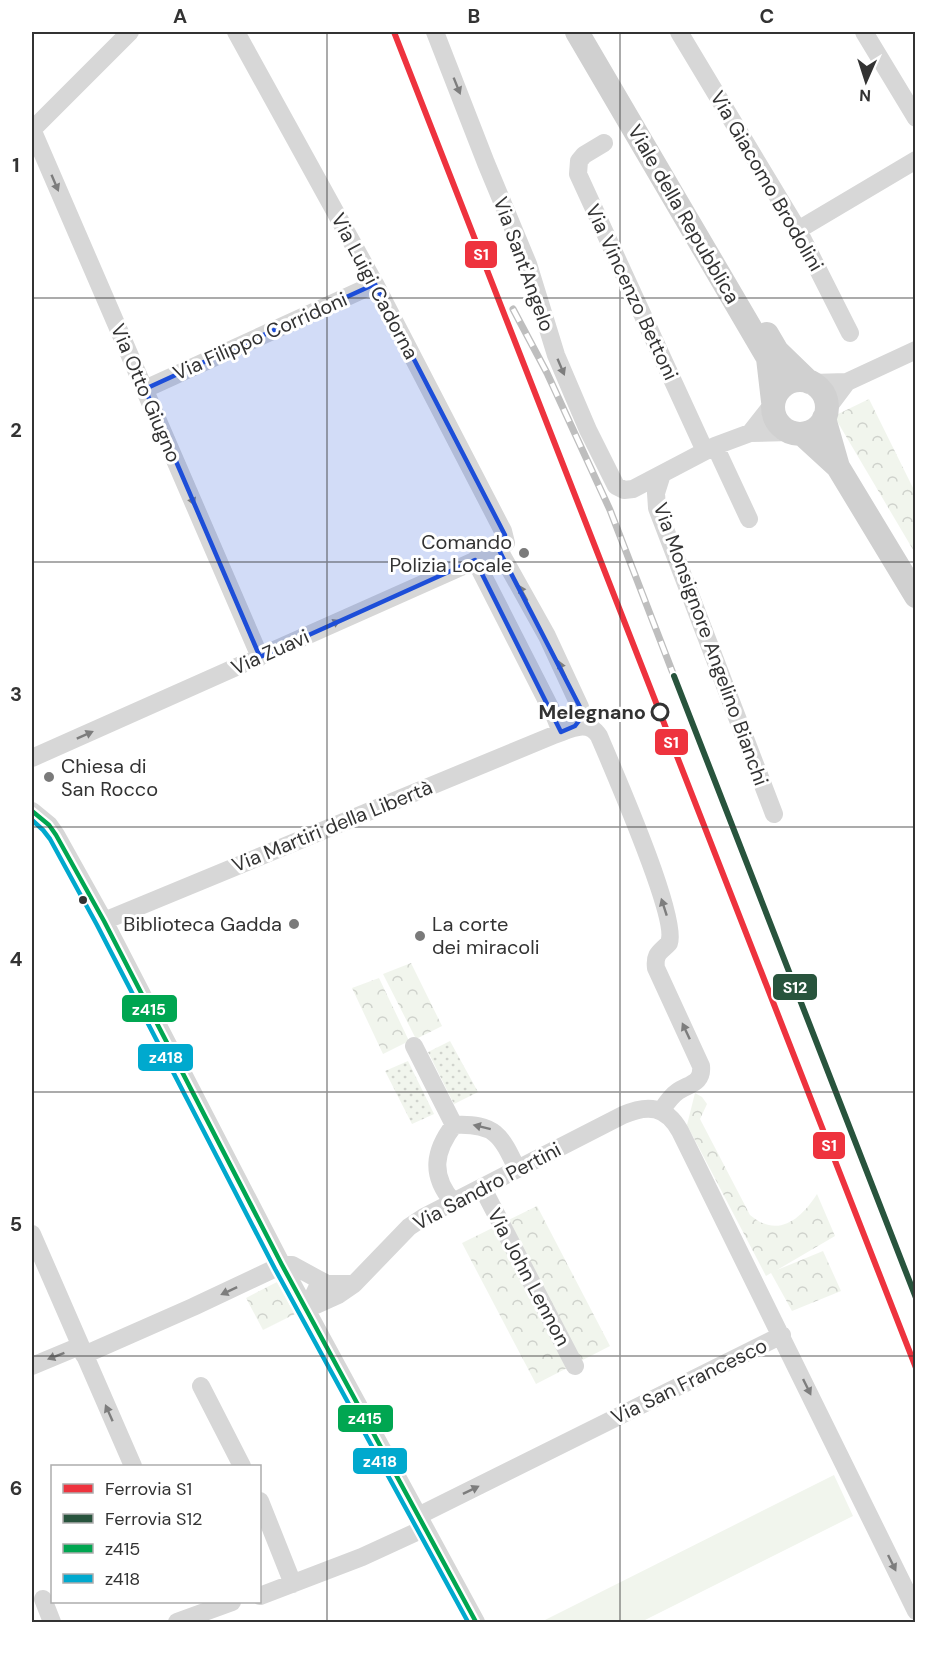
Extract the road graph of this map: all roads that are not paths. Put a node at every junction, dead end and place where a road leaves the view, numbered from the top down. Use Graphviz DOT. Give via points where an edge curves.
graph roads {
  1 [pos="130,32"];
  2 [pos="236,32"];
  3 [pos="435,32"];
  4 [pos="577,32"];
  5 [pos="590,32"];
  6 [pos="679,32"];
  7 [pos="864,32"];
  8 [pos="915,118"];
  9 [pos="32,129"];
  10 [pos="604,142"];
  11 [pos="915,160"];
  12 [pos="798,230"];
  13 [pos="375,284"];
  14 [pos="850,333"];
  15 [pos="915,350"];
  16 [pos="810,382"];
  17 [pos="847,382"];
  18 [pos="145,389"];
  19 [pos="773,403"];
  20 [pos="825,414"];
  21 [pos="750,433"];
  22 [pos="796,433"];
  23 [pos="710,448"];
  24 [pos="838,467"];
  25 [pos="657,477"];
  26 [pos="749,519"];
  27 [pos="502,546"];
  28 [pos="475,560"];
  29 [pos="915,596"];
  30 [pos="260,657"];
  31 [pos="561,732"];
  32 [pos="32,758"];
  33 [pos="32,811"];
  34 [pos="774,814"];
  35 [pos="104,921"];
  36 [pos="414,1046"];
  37 [pos="661,1111"];
  38 [pos="454,1125"];
  39 [pos="517,1169"];
  40 [pos="482,1187"];
  41 [pos="453,1202"];
  42 [pos="32,1234"];
  43 [pos="38,1265"];
  44 [pos="282,1265"];
  45 [pos="327,1284"];
  46 [pos="354,1284"];
  47 [pos="307,1309"];
  48 [pos="782,1335"];
  49 [pos="82,1351"];
  50 [pos="32,1365"];
  51 [pos="575,1366"];
  52 [pos="201,1386"];
  53 [pos="132,1465"];
  54 [pos="241,1465"];
  55 [pos="261,1503"];
  56 [pos="422,1522"];
  57 [pos="294,1584"];
  58 [pos="261,1596"];
  59 [pos="43,1599"];
  60 [pos="226,1603"];
  61 [pos="195,1608"];
  62 [pos="915,1611"];
  63 [pos="52,1623"];
  64 [pos="177,1623"];
  65 [pos="476,1623"];
  1 -- 9 [label="street"];
  2 -- 13 [label="street, Via Luigi Cadorna"];
  3 -- 25 [label="street, Via Sant'Angelo, one-way" via="531,274 556,355 614,483 624,490 633,489"];
  4 -- 19 [label="street, Viale della Repubblica" via="768,358"];
  5 -- 16 [label="street, Viale della Repubblica" via="777,351"];
  6 -- 12 [label="street, Via Giacomo Brodolini"];
  7 -- 8 [label="street"];
  9 -- 18 [label="street, Via Otto Giugno, one-way"];
  10 -- 23 [label="street, Via Vincenzo Bettoni" via="582,157 577,165 578,174"];
  11 -- 12 [label="street"];
  12 -- 14 [label="street, Via Giacomo Brodolini"];
  13 -- 18 [label="street, Via Filippo Corridoni"];
  13 -- 27 [label="street, Via Luigi Cadorna" via="505,535"];
  15 -- 17 [label="street"];
  16 -- 17 [label="street"];
  16 -- 19 [label="street" via="786,384"];
  16 -- 20 [label="street, Viale della Repubblica" via="823,394"];
  17 -- 20 [label="street"];
  18 -- 30 [label="street, Via Otto Giugno, one-way"];
  19 -- 21 [label="street"];
  19 -- 22 [label="street, Viale della Repubblica" via="778,424"];
  20 -- 22 [label="street" via="812,431"];
  20 -- 24 [label="street, Viale della Repubblica"];
  21 -- 22 [label="street"];
  21 -- 23 [label="street"];
  22 -- 24 [label="street, Viale della Repubblica"];
  23 -- 25 [label="street"];
  23 -- 26 [label="street, Via Vincenzo Bettoni"];
  24 -- 29 [label="street, Viale della Repubblica"];
  25 -- 34 [label="street, Via Monsignore Angelino Bianchi" via="657,508"];
  27 -- 28 [label="street, Via Zuavi"];
  31 -- 27 [label="street, Via Luigi Cadorna, one-way" via="577,724 581,711"];
  30 -- 28 [label="street, Via Zuavi, one-way"];
  28 -- 31 [label="street"];
  32 -- 30 [label="street, Via Zuavi, one-way"];
  31 -- 35 [label="street, Via Martiri della Libertà"];
  37 -- 31 [label="street, one-way" via="676,1093 701,1074 700,1062 656,968 655,958 669,943 671,929 637,826 596,730 578,726"];
  33 -- 35 [label="street" via="56,835"];
  35 -- 44 [label="street"];
  36 -- 38 [label="street"];
  37 -- 39 [label="street, Via Sandro Pertini" via="627,1113"];
  37 -- 48 [label="street" via="680,1131"];
  39 -- 38 [label="street, one-way" via="496,1133 476,1125"];
  38 -- 41 [label="street" via="441,1144 437,1160 439,1176"];
  39 -- 40 [label="street, Via Sandro Pertini"];
  40 -- 41 [label="street, Via Sandro Pertini"];
  40 -- 51 [label="street, Via John Lennon"];
  41 -- 46 [label="street, Via Sandro Pertini" via="409,1227"];
  42 -- 43 [label="street"];
  43 -- 49 [label="street"];
  44 -- 45 [label="street" via="292,1265"];
  44 -- 47 [label="street"];
  44 -- 49 [label="street, one-way" via="193,1307"];
  45 -- 46 [label="street"];
  45 -- 47 [label="street" via="317,1288"];
  46 -- 47 [label="street, Via Sandro Pertini"];
  47 -- 56 [label="street"];
  56 -- 48 [label="street, Via San Francesco, one-way"];
  48 -- 62 [label="street, Via San Francesco, one-way"];
  49 -- 50 [label="street, one-way"];
  53 -- 49 [label="street, one-way"];
  52 -- 54 [label="street"];
  55 -- 57 [label="street"];
  56 -- 57 [label="street, Via San Francesco" via="362,1557"];
  56 -- 65 [label="street"];
  57 -- 58 [label="street, Via San Francesco"];
  59 -- 63 [label="street"];
  60 -- 61 [label="street"];
  61 -- 64 [label="street"];
}
